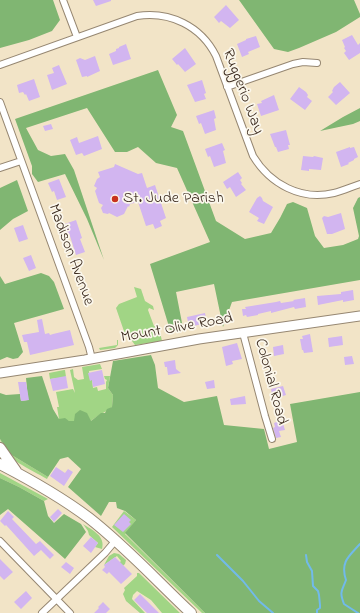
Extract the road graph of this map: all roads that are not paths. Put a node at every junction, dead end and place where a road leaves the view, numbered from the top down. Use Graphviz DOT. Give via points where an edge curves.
graph roads {
  1 [pos="63,0"];
  2 [pos="77,37"];
  3 [pos="317,63"];
  4 [pos="0,65"];
  5 [pos="227,87"];
  6 [pos="0,102"];
  7 [pos="21,161"];
  8 [pos="0,168"];
  9 [pos="360,184"];
  10 [pos="360,316"];
  11 [pos="243,333"];
  12 [pos="92,359"];
  13 [pos="0,373"];
  14 [pos="272,439"];
  15 [pos="0,448"];
  16 [pos="0,464"];
  17 [pos="19,474"];
  18 [pos="116,540"];
  19 [pos="0,541"];
  20 [pos="57,599"];
  21 [pos="42,613"];
  22 [pos="70,613"];
  23 [pos="191,613"];
  1 -- 2 [label="street"];
  2 -- 4 [label="street, Ruggerio Way"];
  2 -- 5 [label="street, Ruggerio Way" via="137,16 147,14 169,17 187,24 204,38 216,56"];
  3 -- 5 [label="street" via="297,63"];
  5 -- 9 [label="street, Ruggerio Way" via="253,156 260,167 275,181 293,191 312,195 334,193"];
  6 -- 7 [label="street, Madison Avenue"];
  7 -- 8 [label="street"];
  7 -- 12 [label="street, Madison Avenue"];
  10 -- 11 [label="main road, Mount Olive Road"];
  11 -- 12 [label="main road, Mount Olive Road"];
  11 -- 14 [label="street, Colonial Road"];
  12 -- 13 [label="main road, Mount Olive Road"];
  15 -- 17 [label="main road"];
  16 -- 17 [label="main road"];
  17 -- 18 [label="main road" via="76,509"];
  18 -- 20 [label="street"];
  18 -- 23 [label="main road"];
  19 -- 20 [label="street"];
  20 -- 21 [label="street"];
  20 -- 22 [label="street"];
}
